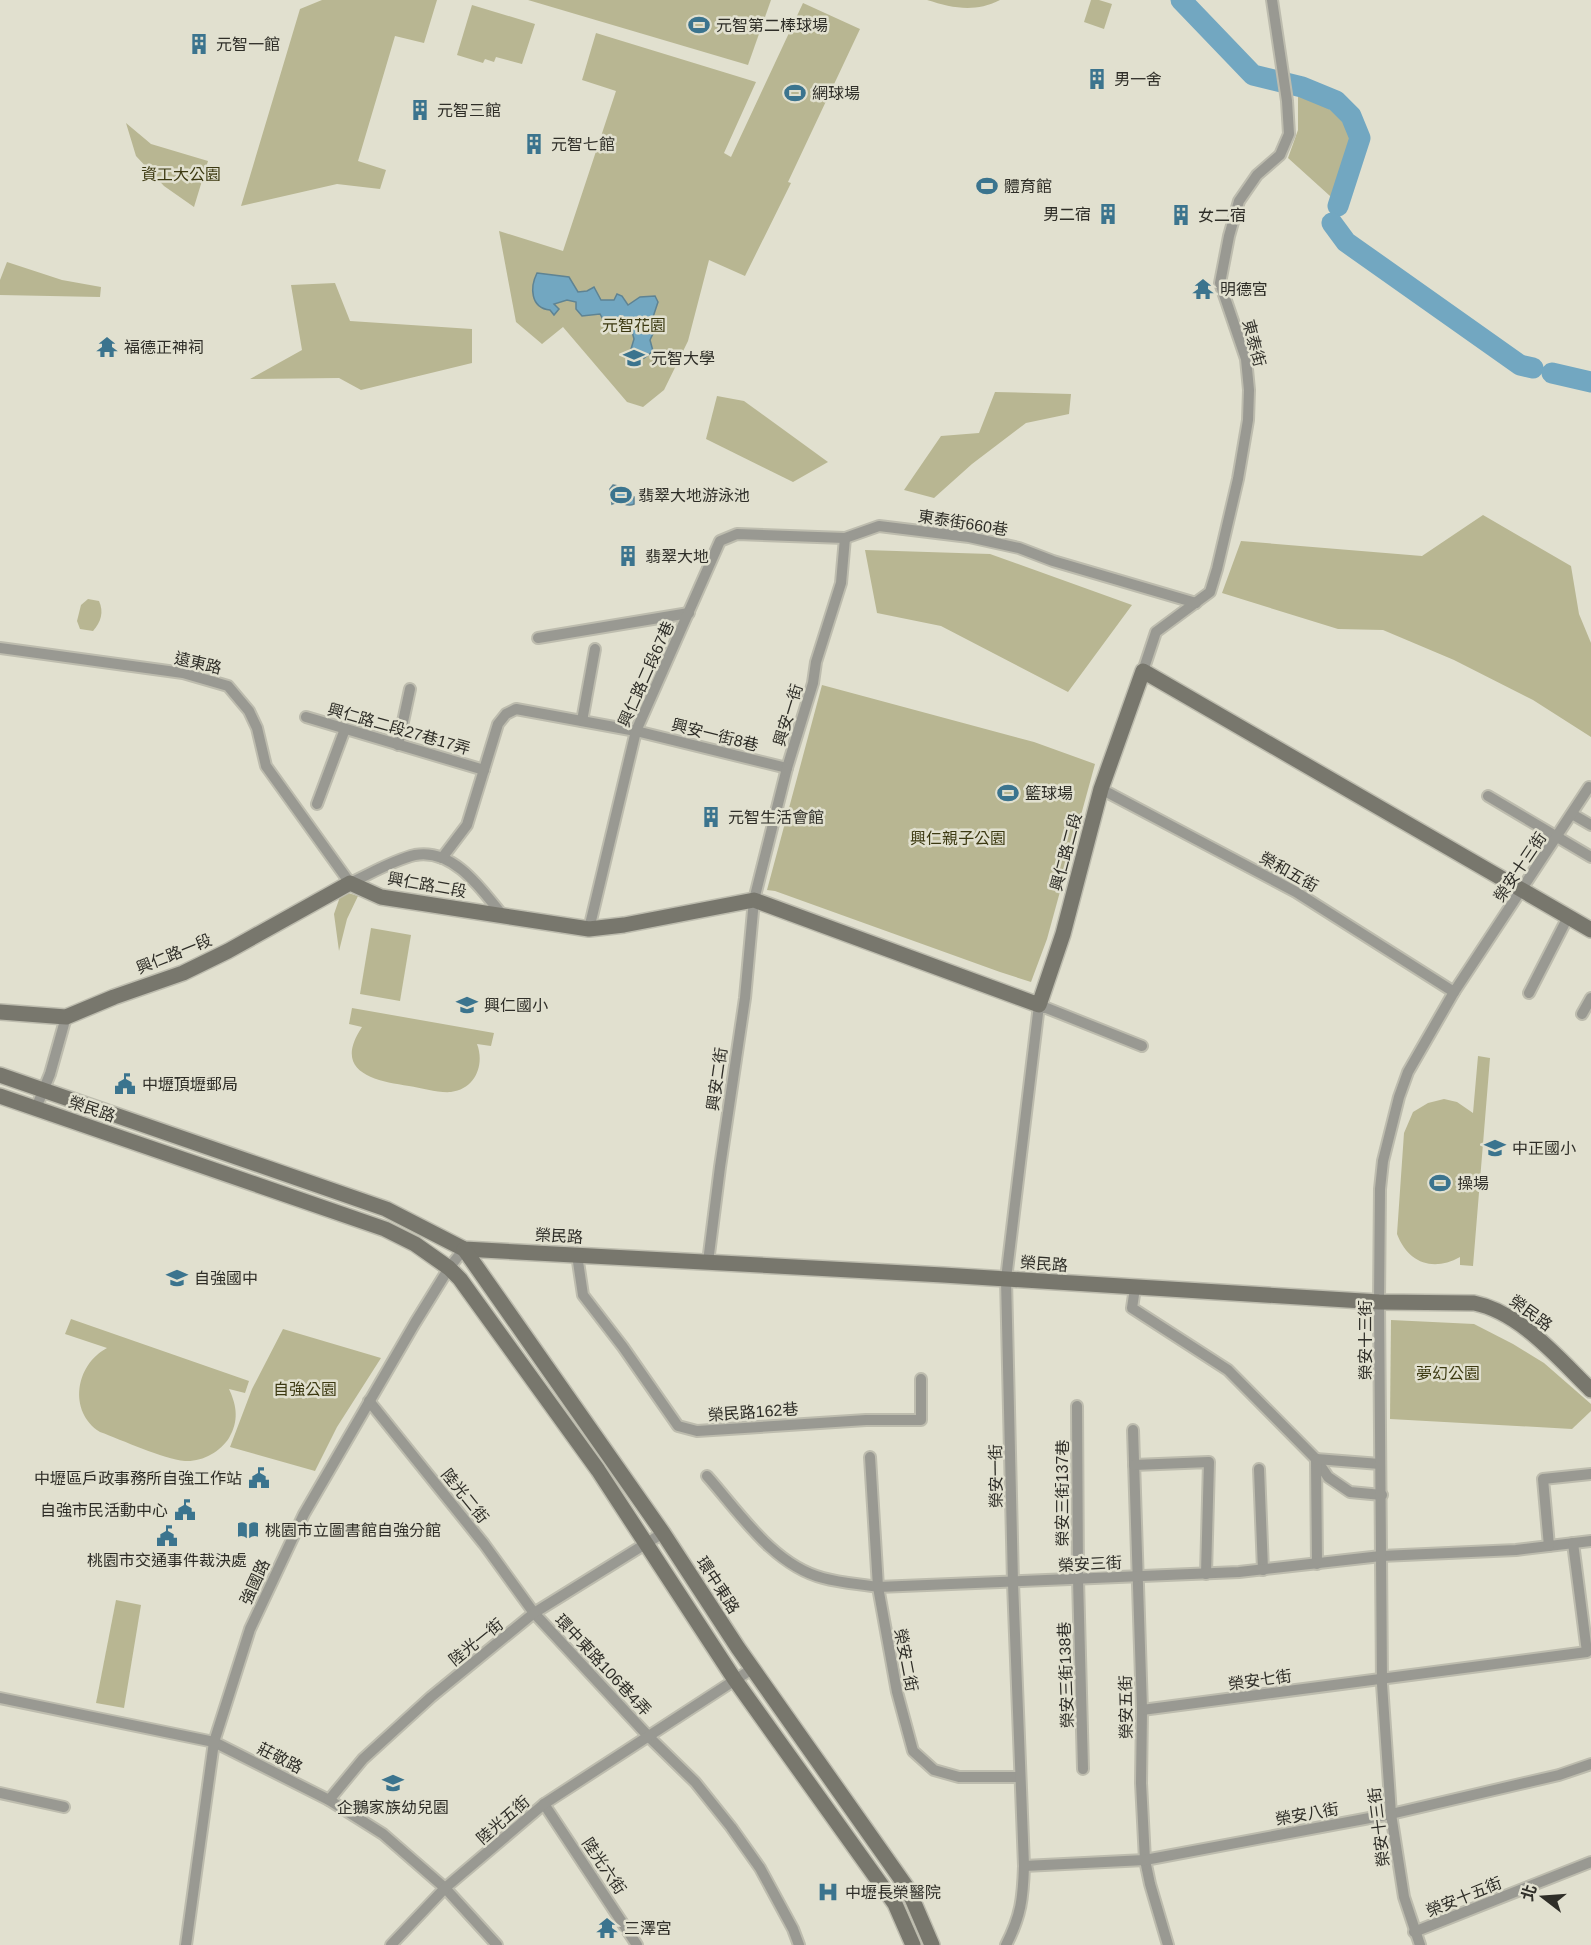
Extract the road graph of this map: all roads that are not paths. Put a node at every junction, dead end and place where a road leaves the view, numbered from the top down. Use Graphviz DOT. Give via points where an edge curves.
graph roads {
  1 [pos="1272,0"];
  2 [pos="845,538"];
  3 [pos="720,541"];
  4 [pos="1196,603"];
  5 [pos="689,613"];
  6 [pos="538,639"];
  7 [pos="0,648"];
  8 [pos="596,649"];
  9 [pos="1143,671"];
  10 [pos="410,689"];
  11 [pos="306,717"];
  12 [pos="582,721"];
  13 [pos="345,729"];
  14 [pos="636,731"];
  15 [pos="399,745"];
  16 [pos="787,768"];
  17 [pos="484,770"];
  18 [pos="1589,787"];
  19 [pos="1101,789"];
  20 [pos="1488,796"];
  21 [pos="316,804"];
  22 [pos="1572,814"];
  23 [pos="1591,825"];
  24 [pos="1558,837"];
  25 [pos="1591,857"];
  26 [pos="442,858"];
  27 [pos="350,883"];
  28 [pos="1522,891"];
  29 [pos="754,900"];
  30 [pos="503,916"];
  31 [pos="1568,917"];
  32 [pos="589,929"];
  33 [pos="1591,930"];
  34 [pos="1455,992"];
  35 [pos="1529,993"];
  36 [pos="1591,998"];
  37 [pos="1039,1005"];
  38 [pos="0,1012"];
  39 [pos="1582,1014"];
  40 [pos="66,1017"];
  41 [pos="1142,1046"];
  42 [pos="0,1075"];
  43 [pos="43,1090"];
  44 [pos="0,1096"];
  45 [pos="36,1108"];
  46 [pos="464,1249"];
  47 [pos="577,1255"];
  48 [pos="708,1262"];
  49 [pos="449,1268"];
  50 [pos="1006,1279"];
  51 [pos="1135,1288"];
  52 [pos="1380,1302"];
  53 [pos="921,1379"];
  54 [pos="1591,1390"];
  55 [pos="369,1401"];
  56 [pos="1077,1406"];
  57 [pos="1133,1431"];
  58 [pos="870,1457"];
  59 [pos="1316,1459"];
  60 [pos="1380,1464"];
  61 [pos="1134,1465"];
  62 [pos="1259,1469"];
  63 [pos="1591,1474"];
  64 [pos="707,1476"];
  65 [pos="1382,1495"];
  66 [pos="663,1533"];
  67 [pos="1591,1540"];
  68 [pos="647,1543"];
  69 [pos="1574,1543"];
  70 [pos="1549,1546"];
  71 [pos="1382,1556"];
  72 [pos="1317,1564"];
  73 [pos="1263,1570"];
  74 [pos="1206,1574"];
  75 [pos="1138,1576"];
  76 [pos="1078,1579"];
  77 [pos="1013,1583"];
  78 [pos="878,1587"];
  79 [pos="534,1613"];
  80 [pos="752,1669"];
  81 [pos="1382,1678"];
  82 [pos="735,1680"];
  83 [pos="0,1698"];
  84 [pos="1142,1710"];
  85 [pos="649,1737"];
  86 [pos="214,1742"];
  87 [pos="1591,1764"];
  88 [pos="1083,1769"];
  89 [pos="1020,1777"];
  90 [pos="0,1793"];
  91 [pos="329,1800"];
  92 [pos="544,1804"];
  93 [pos="64,1806"];
  94 [pos="1390,1814"];
  95 [pos="1145,1860"];
  96 [pos="1591,1862"];
  97 [pos="1024,1866"];
  98 [pos="445,1888"];
  99 [pos="1414,1932"];
  100 [pos="186,1945"];
  101 [pos="391,1945"];
  102 [pos="497,1945"];
  103 [pos="638,1945"];
  104 [pos="799,1945"];
  105 [pos="913,1945"];
  106 [pos="932,1945"];
  107 [pos="1006,1945"];
  108 [pos="1168,1945"];
  109 [pos="1420,1945"];
  1 -- 4 [label="street, 東泰街" via="1289,134 1280,155 1257,175 1239,201 1229,236 1220,283 1246,359 1248,420 1217,569 1210,592"];
  2 -- 3 [label="street, 東泰街660巷" via="737,534"];
  2 -- 4 [label="street, 東泰街660巷" via="879,526 969,537 1019,548"];
  2 -- 16 [label="street, 興安一街" via="841,583"];
  3 -- 5 [label="street, 興仁路二段67巷"];
  4 -- 9 [label="street, 東泰街" via="1156,632"];
  5 -- 6 [label="street"];
  5 -- 14 [label="street, 興仁路二段67巷"];
  7 -- 27 [label="street, 遠東路" via="183,673 228,686 249,711 266,766"];
  8 -- 12 [label="street"];
  9 -- 19 [label="street, 興仁路二段"];
  9 -- 28 [label="street"];
  10 -- 15 [label="street"];
  11 -- 13 [label="street, 興仁路二段27巷17弄"];
  12 -- 14 [label="street, 興安一街8巷"];
  12 -- 17 [label="street, 興安一街8巷" via="511,711 498,724"];
  13 -- 15 [label="street, 興仁路二段27巷17弄"];
  13 -- 21 [label="street"];
  14 -- 16 [label="street, 興安一街8巷"];
  14 -- 32 [label="street, 興仁路二段67巷"];
  15 -- 17 [label="street, 興仁路二段27巷17弄"];
  16 -- 29 [label="street, 興安一街"];
  17 -- 26 [label="street" via="467,825"];
  18 -- 22 [label="street, 榮安十三街"];
  19 -- 34 [label="street, 榮和五街" via="1296,892"];
  19 -- 37 [label="street, 興仁路二段" via="1063,934"];
  20 -- 24 [label="street"];
  22 -- 23 [label="street"];
  22 -- 24 [label="street, 榮安十三街"];
  24 -- 25 [label="street"];
  24 -- 28 [label="street, 榮安十三街"];
  26 -- 27 [label="street, 興仁路二段" via="416,855"];
  26 -- 30 [label="street, 興仁路二段" via="473,880"];
  27 -- 30 [label="street, 興仁路二段" via="381,897"];
  27 -- 40 [label="street, 興仁路一段" via="183,973"];
  28 -- 31 [label="street"];
  28 -- 34 [label="street, 榮安十三街"];
  29 -- 32 [label="street, 興仁路二段" via="624,926"];
  29 -- 37 [label="street"];
  29 -- 48 [label="street, 興安二街" via="745,998"];
  30 -- 32 [label="street, 興仁路二段"];
  31 -- 33 [label="street"];
  31 -- 35 [label="street"];
  34 -- 52 [label="street, 榮安十三街" via="1408,1072 1383,1161"];
  36 -- 39 [label="street"];
  37 -- 41 [label="street"];
  37 -- 50 [label="street, 榮安一街"];
  38 -- 40 [label="street, 興仁路一段"];
  40 -- 43 [label="street"];
  42 -- 43 [label="street, 榮民路"];
  43 -- 45 [label="street"];
  43 -- 46 [label="street, 榮民路" via="386,1209"];
  44 -- 45 [label="street, 榮民路"];
  45 -- 49 [label="street, 榮民路" via="385,1229"];
  46 -- 47 [label="street, 榮民路"];
  46 -- 49 [label="street"];
  46 -- 66 [label="street, 環中東路"];
  47 -- 48 [label="street, 榮民路"];
  47 -- 53 [label="street, 榮民路162巷" via="583,1295 678,1426 697,1431 921,1420"];
  48 -- 50 [label="street, 榮民路"];
  49 -- 55 [label="street, 強國路"];
  49 -- 68 [label="street" via="492,1322"];
  50 -- 51 [label="street, 榮民路"];
  50 -- 77 [label="street, 榮安一街"];
  51 -- 52 [label="street, 榮民路"];
  51 -- 59 [label="street" via="1132,1308 1228,1370"];
  52 -- 54 [label="street, 榮民路" via="1489,1306 1508,1315 1546,1346"];
  52 -- 60 [label="street, 榮安十三街"];
  55 -- 79 [label="street, 陸光二街"];
  55 -- 86 [label="street, 強國路" via="304,1514 250,1629"];
  56 -- 76 [label="street, 榮安三街137巷"];
  57 -- 61 [label="street, 榮安五街"];
  58 -- 78 [label="street, 榮安二街"];
  59 -- 60 [label="street"];
  59 -- 65 [label="street" via="1328,1477 1350,1492"];
  59 -- 72 [label="street"];
  60 -- 65 [label="street, 榮安十三街"];
  61 -- 74 [label="street" via="1209,1462"];
  61 -- 75 [label="street, 榮安五街"];
  62 -- 73 [label="street"];
  63 -- 70 [label="street" via="1543,1479"];
  64 -- 78 [label="street, 榮安三街" via="782,1557 822,1578"];
  65 -- 71 [label="street, 榮安十三街"];
  66 -- 68 [label="street, 陸光一街"];
  66 -- 80 [label="street, 環中東路"];
  67 -- 69 [label="street, 榮安三街"];
  68 -- 79 [label="street, 陸光一街"];
  68 -- 82 [label="street"];
  69 -- 70 [label="street, 榮安三街"];
  69 -- 81 [label="street, 榮安七街" via="1587,1652"];
  70 -- 71 [label="street, 榮安三街"];
  71 -- 72 [label="street, 榮安三街"];
  71 -- 81 [label="street, 榮安十三街"];
  72 -- 73 [label="street, 榮安三街"];
  73 -- 74 [label="street, 榮安三街"];
  74 -- 75 [label="street, 榮安三街"];
  75 -- 76 [label="street, 榮安三街"];
  75 -- 84 [label="street, 榮安五街"];
  76 -- 77 [label="street, 榮安三街"];
  76 -- 88 [label="street, 榮安三街138巷"];
  77 -- 78 [label="street, 榮安三街"];
  77 -- 89 [label="street, 榮安一街"];
  78 -- 89 [label="street, 榮安二街" via="897,1692 914,1751 934,1770 959,1777"];
  79 -- 85 [label="street, 環中東路106巷4弄"];
  79 -- 91 [label="street, 陸光一街" via="363,1759"];
  80 -- 82 [label="street, 陸光五街"];
  80 -- 106 [label="street, 環中東路" via="908,1889"];
  81 -- 84 [label="street, 榮安七街"];
  81 -- 94 [label="street, 榮安十三街"];
  82 -- 85 [label="street, 陸光五街"];
  82 -- 105 [label="street" via="895,1904"];
  83 -- 86 [label="street, 莊敬路"];
  84 -- 95 [label="street, 榮安五街"];
  85 -- 92 [label="street, 陸光五街"];
  85 -- 104 [label="street, 環中東路106巷4弄" via="731,1827 760,1868"];
  86 -- 91 [label="street, 莊敬路"];
  86 -- 100 [label="street, 強國路"];
  87 -- 94 [label="street, 榮安八街"];
  89 -- 97 [label="street, 榮安一街"];
  90 -- 93 [label="street"];
  91 -- 98 [label="street, 莊敬路" via="383,1834"];
  92 -- 98 [label="street, 陸光五街"];
  92 -- 103 [label="street, 陸光六街"];
  94 -- 95 [label="street, 榮安八街"];
  94 -- 99 [label="street, 榮安十三街"];
  95 -- 97 [label="street, 榮安八街"];
  95 -- 108 [label="street, 榮安五街"];
  96 -- 99 [label="street, 榮安十五街"];
  97 -- 107 [label="street, 榮安一街" via="1021,1907"];
  98 -- 101 [label="street, 陸光五街"];
  98 -- 102 [label="street, 莊敬路"];
  99 -- 109 [label="street, 榮安十三街"];
}
